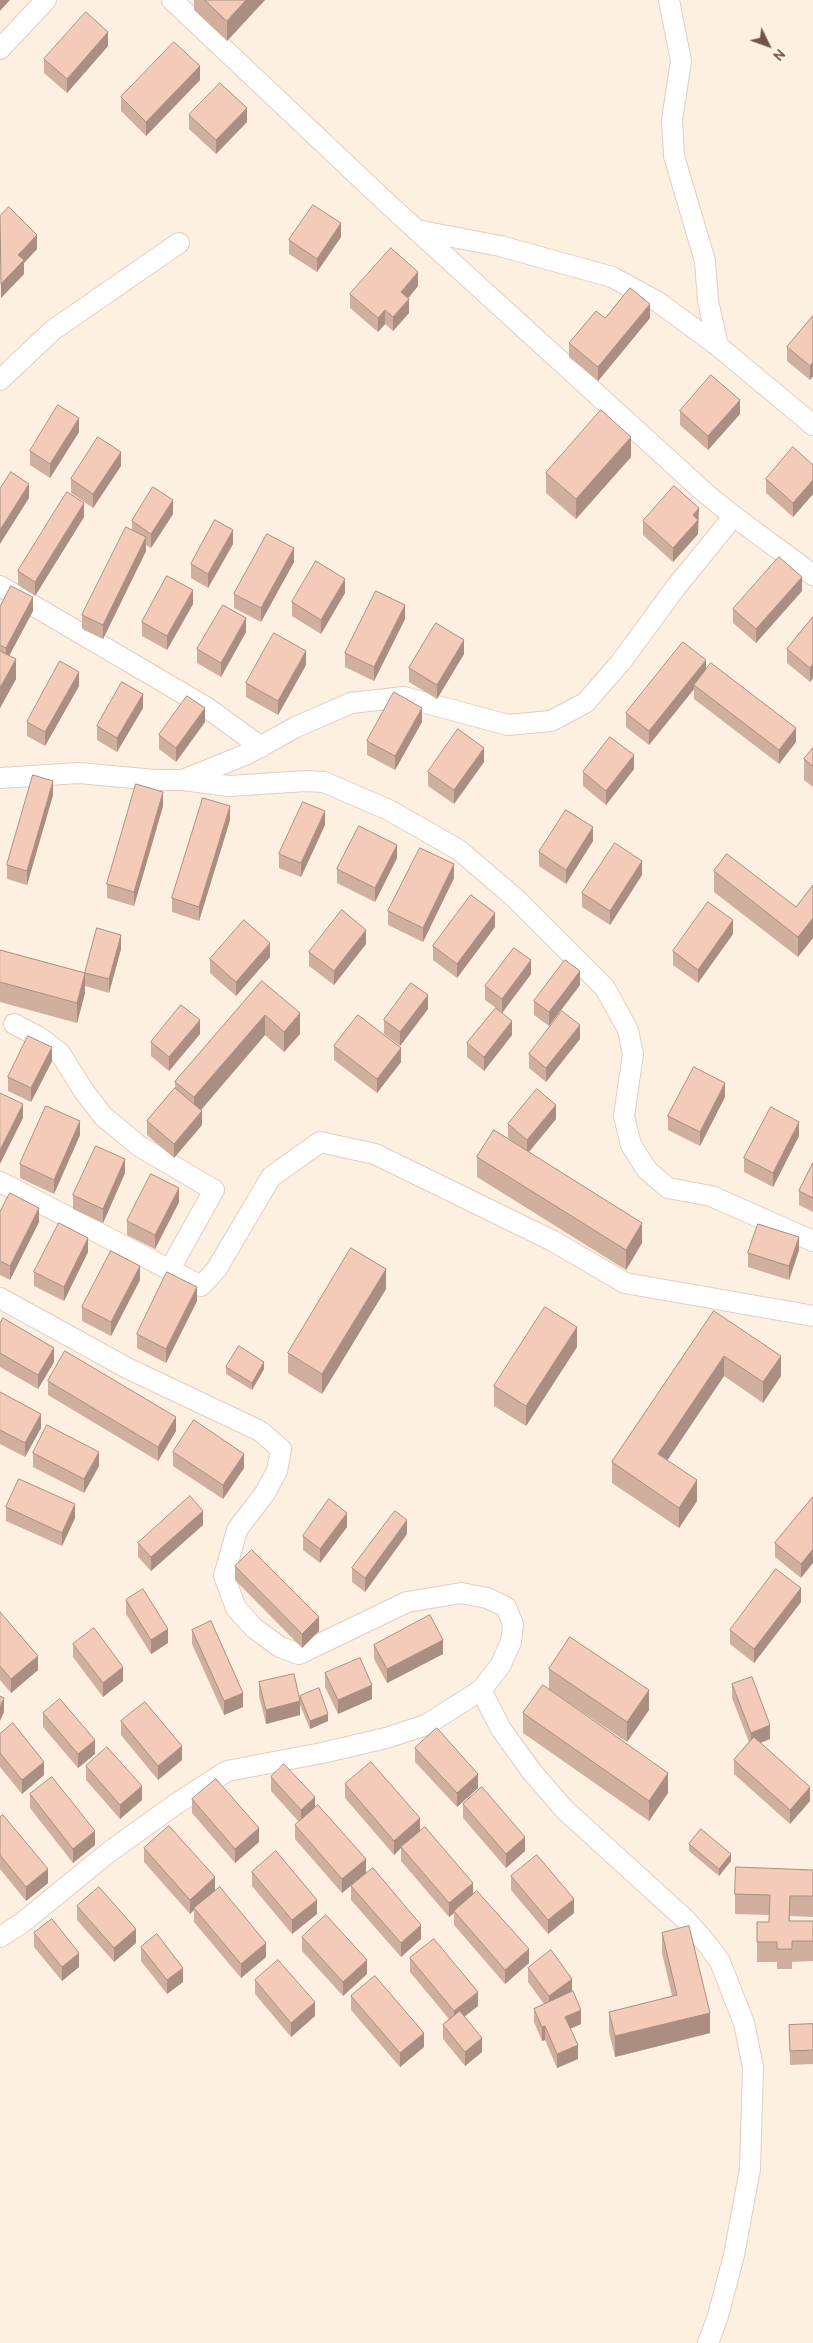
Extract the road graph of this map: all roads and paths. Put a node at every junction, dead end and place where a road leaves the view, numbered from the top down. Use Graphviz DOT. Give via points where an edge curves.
graph roads {
  1 [pos="46,0"];
  2 [pos="172,0"];
  3 [pos="669,0"];
  4 [pos="0,49"];
  5 [pos="416,230"];
  6 [pos="179,243"];
  7 [pos="718,346"];
  8 [pos="0,380"];
  9 [pos="813,425"];
  10 [pos="734,517"];
  11 [pos="813,575"];
  12 [pos="0,586"];
  13 [pos="261,747"];
  14 [pos="0,778"];
  15 [pos="183,780"];
  16 [pos="14,1024"];
  17 [pos="0,1182"];
  18 [pos="813,1241"];
  19 [pos="170,1269"];
  20 [pos="0,1298"];
  21 [pos="813,1316"];
  22 [pos="481,1690"];
  23 [pos="0,1938"];
  24 [pos="708,2343"];
  1 -- 4 [label="street"];
  2 -- 5 [label="street"];
  3 -- 7 [label="street" via="681,61 672,120 674,156 705,261 708,301"];
  5 -- 7 [label="street" via="500,246 612,276 658,302"];
  5 -- 10 [label="street"];
  6 -- 8 [label="street" via="53,330"];
  7 -- 9 [label="street"];
  10 -- 11 [label="street"];
  10 -- 13 [label="street" via="585,703 551,721 508,725 404,697 351,703"];
  12 -- 13 [label="street" via="206,707"];
  13 -- 15 [label="street"];
  14 -- 15 [label="street" via="79,773"];
  15 -- 18 [label="street" via="229,786 324,782 389,810 459,850 515,898 605,988 628,1030 633,1054 624,1116 631,1145 647,1170 668,1188 712,1196"];
  16 -- 19 [label="street" via="60,1053 103,1116 138,1146 214,1190"];
  17 -- 19 [label="street"];
  19 -- 21 [label="street" via="201,1286 216,1270 271,1177 320,1142 375,1154 553,1241 625,1283"];
  20 -- 22 [label="street" via="127,1368 260,1431 281,1449 277,1471 238,1530 224,1576 236,1608 254,1628 280,1647 298,1654 407,1602 461,1593 487,1598 506,1607 514,1624 511,1642 500,1666"];
  22 -- 23 [label="street" via="426,1725 394,1736 227,1771 109,1852"];
  22 -- 24 [label="street" via="501,1729 532,1772 708,1945 720,1962 744,2023 753,2067 750,2169 734,2255"];
}
